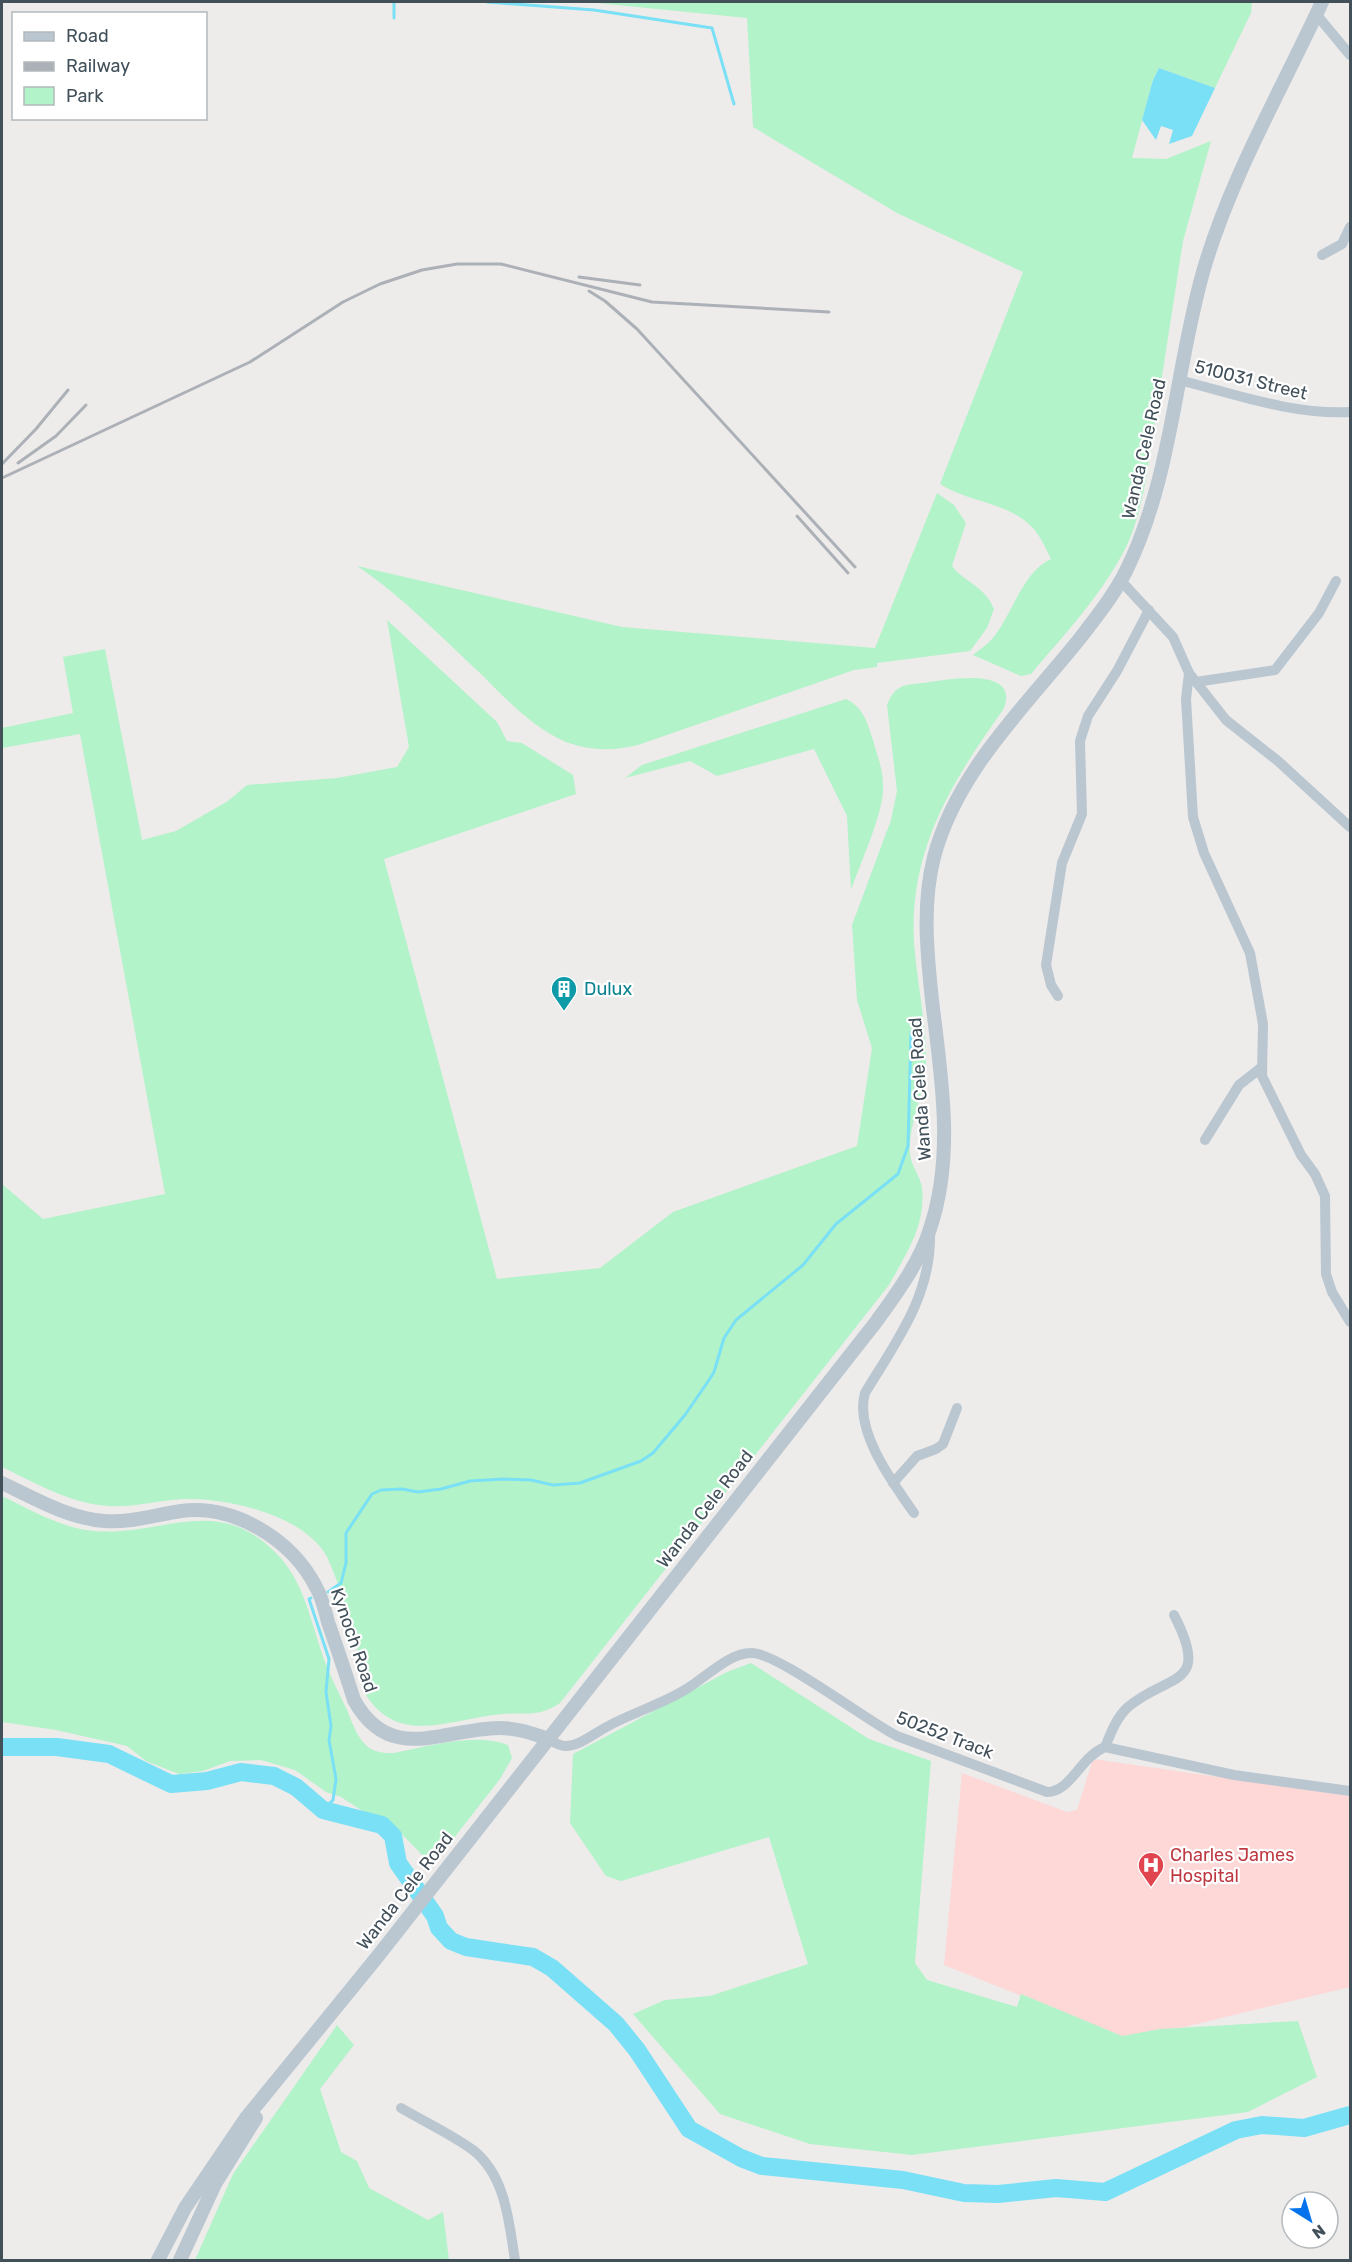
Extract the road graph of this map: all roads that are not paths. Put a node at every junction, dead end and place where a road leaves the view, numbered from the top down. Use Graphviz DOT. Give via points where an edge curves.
graph roads {
  1 [pos="1319,8"];
  2 [pos="1350,55"];
  3 [pos="1350,228"];
  4 [pos="1322,255"];
  5 [pos="1179,380"];
  6 [pos="1350,412"];
  7 [pos="1121,581"];
  8 [pos="1336,581"];
  9 [pos="1149,610"];
  10 [pos="1189,673"];
  11 [pos="1196,682"];
  12 [pos="1350,827"];
  13 [pos="1058,996"];
  14 [pos="1262,1067"];
  15 [pos="1205,1140"];
  16 [pos="930,1232"];
  17 [pos="1350,1322"];
  18 [pos="957,1408"];
  19 [pos="2,1483"];
  20 [pos="893,1483"];
  21 [pos="914,1513"];
  22 [pos="1174,1615"];
  23 [pos="548,1739"];
  24 [pos="1105,1747"];
  25 [pos="1350,1791"];
  26 [pos="277,2082"];
  27 [pos="401,2108"];
  28 [pos="158,2260"];
  29 [pos="180,2260"];
  30 [pos="515,2260"];
  1 -- 2 [label="street"];
  1 -- 5 [label="street, Wanda Cele Road" via="1217,230 1202,276"];
  3 -- 4 [label="street" via="1342,244"];
  5 -- 6 [label="street, 510031 Street" via="1295,410"];
  5 -- 7 [label="street, Wanda Cele Road" via="1156,491"];
  7 -- 9 [label="street"];
  7 -- 16 [label="street, Wanda Cele Road" via="976,768 952,808 934,856 927,939 945,1150"];
  8 -- 11 [label="street" via="1314,620 1275,670"];
  9 -- 10 [label="street" via="1173,637"];
  9 -- 13 [label="street" via="1088,716 1080,741 1082,814 1062,863 1047,965"];
  10 -- 11 [label="street"];
  10 -- 14 [label="street" via="1186,699 1193,818 1204,853 1254,965 1263,1024"];
  11 -- 12 [label="street" via="1226,720"];
  14 -- 15 [label="street" via="1239,1085"];
  14 -- 17 [label="street" via="1269,1092 1325,1196 1326,1274"];
  16 -- 20 [label="street" via="930,1259 918,1301 862,1405 870,1436"];
  16 -- 23 [label="street, Wanda Cele Road" via="876,1322"];
  18 -- 20 [label="street" via="942,1444 917,1456"];
  19 -- 23 [label="street, Kynoch Road" via="61,1511 104,1521 183,1511 226,1514 245,1521 282,1544 317,1588 354,1700 383,1732 406,1741 477,1730 516,1729"];
  20 -- 21 [label="street"];
  22 -- 24 [label="street" via="1188,1655 1184,1673 1122,1713"];
  23 -- 24 [label="street, 50252 Track" via="564,1746 580,1742 680,1693 733,1658 752,1652 783,1665 897,1736 1047,1791 1064,1787 1090,1755"];
  23 -- 26 [label="street, Wanda Cele Road"];
  24 -- 25 [label="street" via="1234,1775"];
  26 -- 28 [label="street, Wanda Cele Road" via="225,2146 185,2208"];
  26 -- 29 [label="street, Wanda Cele Road" via="214,2184"];
  27 -- 30 [label="street" via="473,2151 492,2171 507,2208"];
}
